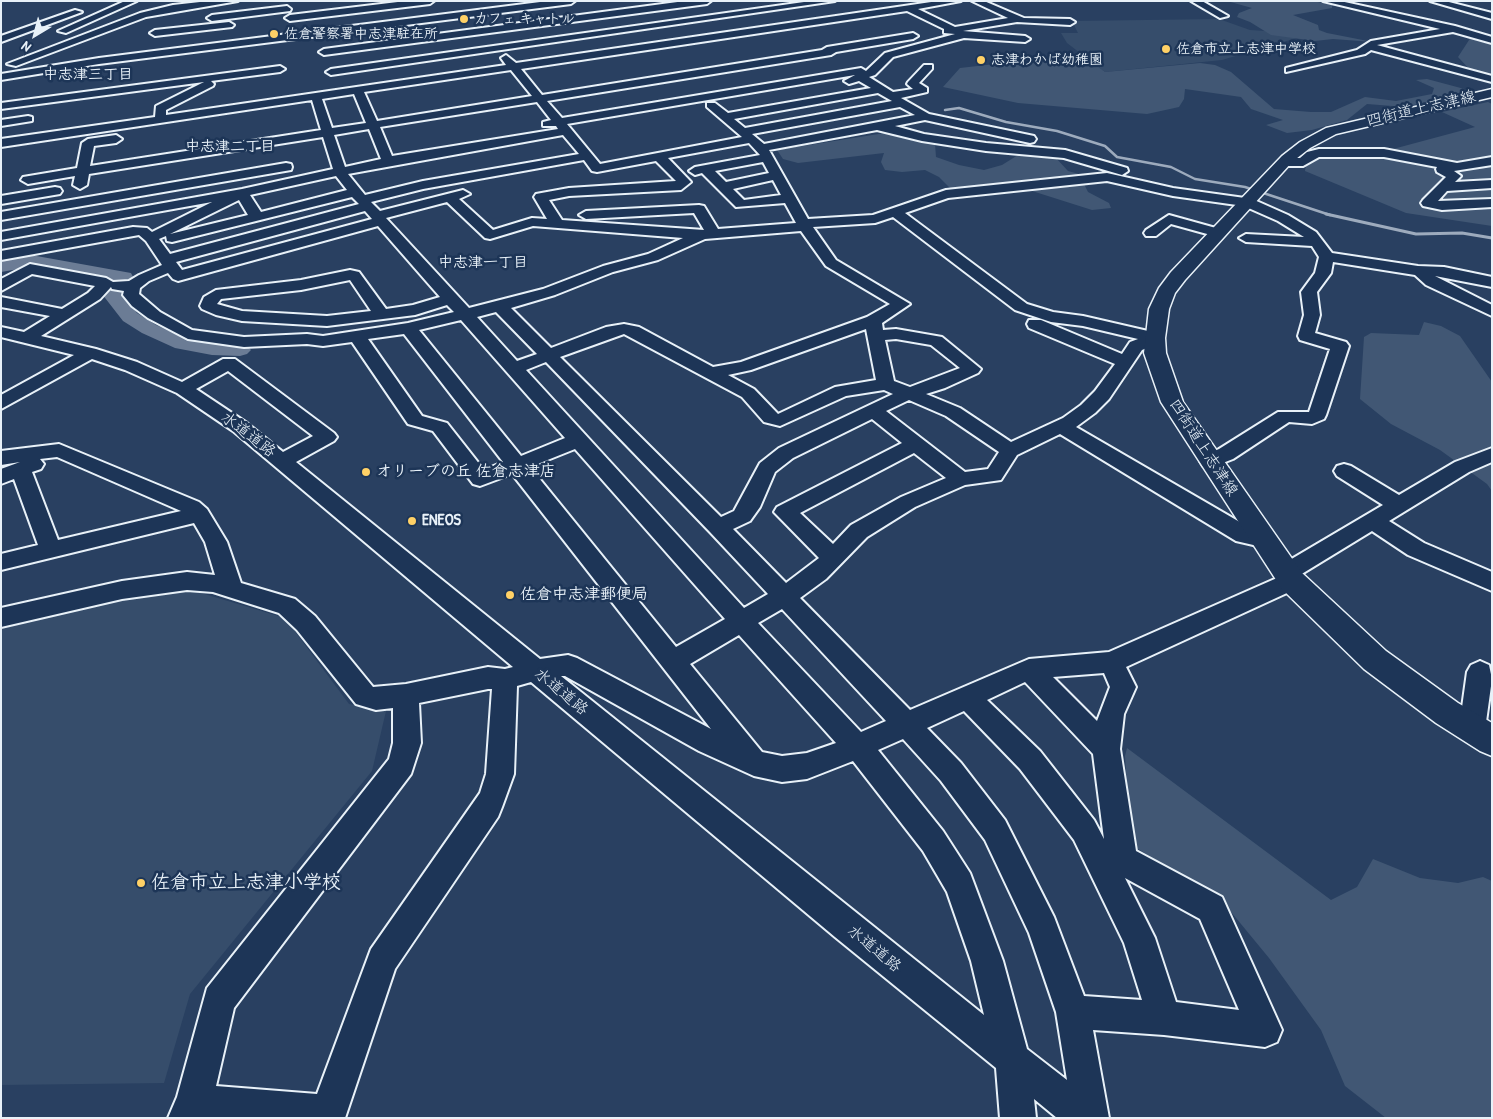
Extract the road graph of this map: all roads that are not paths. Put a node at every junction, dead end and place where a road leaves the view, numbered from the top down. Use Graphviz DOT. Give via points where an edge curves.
graph roads {
  1 [pos="133,1"];
  2 [pos="175,1"];
  3 [pos="353,1"];
  4 [pos="430,1"];
  5 [pos="488,1"];
  6 [pos="571,1"];
  7 [pos="644,1"];
  8 [pos="707,1"];
  9 [pos="770,1"];
  10 [pos="830,1"];
  11 [pos="894,1"];
  12 [pos="976,1"];
  13 [pos="1195,1"];
  14 [pos="1346,1"];
  15 [pos="1434,1"];
  16 [pos="295,2"];
  17 [pos="750,2"];
  18 [pos="950,2"];
  19 [pos="1331,2"];
  20 [pos="98,4"];
  21 [pos="606,4"];
  22 [pos="235,7"];
  23 [pos="923,7"];
  24 [pos="908,8"];
  25 [pos="763,10"];
  26 [pos="498,11"];
  27 [pos="288,13"];
  28 [pos="617,13"];
  29 [pos="117,14"];
  30 [pos="470,14"];
  31 [pos="1223,16"];
  32 [pos="1492,16"];
  33 [pos="364,18"];
  34 [pos="775,18"];
  35 [pos="1017,19"];
  36 [pos="173,20"];
  37 [pos="142,21"];
  38 [pos="627,21"];
  39 [pos="936,22"];
  40 [pos="1070,22"];
  41 [pos="994,23"];
  42 [pos="789,26"];
  43 [pos="972,26"];
  44 [pos="1,28"];
  45 [pos="636,28"];
  46 [pos="229,29"];
  47 [pos="1455,29"];
  48 [pos="27,30"];
  49 [pos="952,30"];
  50 [pos="484,31"];
  51 [pos="801,34"];
  52 [pos="1428,34"];
  53 [pos="51,35"];
  54 [pos="964,35"];
  55 [pos="296,36"];
  56 [pos="646,37"];
  57 [pos="832,38"];
  58 [pos="78,39"];
  59 [pos="271,39"];
  60 [pos="1,40"];
  61 [pos="1391,40"];
  62 [pos="1492,40"];
  63 [pos="376,41"];
  64 [pos="231,44"];
  65 [pos="864,44"];
  66 [pos="1443,44"];
  67 [pos="126,46"];
  68 [pos="657,46"];
  69 [pos="1368,46"];
  70 [pos="1421,46"];
  71 [pos="192,49"];
  72 [pos="78,51"];
  73 [pos="502,53"];
  74 [pos="668,55"];
  75 [pos="835,56"];
  76 [pos="883,57"];
  77 [pos="124,58"];
  78 [pos="22,60"];
  79 [pos="328,62"];
  80 [pos="680,65"];
  81 [pos="514,67"];
  82 [pos="590,67"];
  83 [pos="1,68"];
  84 [pos="280,70"];
  85 [pos="1290,70"];
  86 [pos="692,74"];
  87 [pos="606,76"];
  88 [pos="1,77"];
  89 [pos="96,77"];
  90 [pos="862,78"];
  91 [pos="704,84"];
  92 [pos="18,86"];
  93 [pos="685,87"];
  94 [pos="880,90"];
  95 [pos="196,91"];
  96 [pos="533,91"];
  97 [pos="1490,91"];
  98 [pos="340,92"];
  99 [pos="774,94"];
  100 [pos="1,95"];
  101 [pos="717,95"];
  102 [pos="316,96"];
  103 [pos="892,96"];
  104 [pos="364,97"];
  105 [pos="287,100"];
  106 [pos="272,102"];
  107 [pos="902,103"];
  108 [pos="791,105"];
  109 [pos="32,114"];
  110 [pos="3,115"];
  111 [pos="90,116"];
  112 [pos="725,117"];
  113 [pos="925,117"];
  114 [pos="161,119"];
  115 [pos="809,119"];
  116 [pos="126,124"];
  117 [pos="373,125"];
  118 [pos="562,126"];
  119 [pos="877,126"];
  120 [pos="89,130"];
  121 [pos="171,130"];
  122 [pos="258,130"];
  123 [pos="326,132"];
  124 [pos="52,135"];
  125 [pos="747,135"];
  126 [pos="831,135"];
  127 [pos="280,140"];
  128 [pos="1,142"];
  129 [pos="576,143"];
  130 [pos="557,146"];
  131 [pos="1035,151"];
  132 [pos="765,152"];
  133 [pos="10,154"];
  134 [pos="89,155"];
  135 [pos="587,156"];
  136 [pos="659,156"];
  137 [pos="386,158"];
  138 [pos="1492,161"];
  139 [pos="1284,162"];
  140 [pos="1456,166"];
  141 [pos="286,167"];
  142 [pos="520,168"];
  143 [pos="705,169"];
  144 [pos="83,172"];
  145 [pos="340,172"];
  146 [pos="677,174"];
  147 [pos="777,176"];
  148 [pos="28,180"];
  149 [pos="528,180"];
  150 [pos="1128,180"];
  151 [pos="290,183"];
  152 [pos="1492,184"];
  153 [pos="84,186"];
  154 [pos="724,187"];
  155 [pos="1445,187"];
  156 [pos="409,189"];
  157 [pos="479,190"];
  158 [pos="1,192"];
  159 [pos="242,193"];
  160 [pos="450,197"];
  161 [pos="791,198"];
  162 [pos="1,200"];
  163 [pos="1247,202"];
  164 [pos="76,203"];
  165 [pos="1492,203"];
  166 [pos="306,204"];
  167 [pos="369,207"];
  168 [pos="896,213"];
  169 [pos="1,216"];
  170 [pos="257,216"];
  171 [pos="316,220"];
  172 [pos="555,221"];
  173 [pos="72,223"];
  174 [pos="805,225"];
  175 [pos="1151,233"];
  176 [pos="1218,233"];
  177 [pos="708,235"];
  178 [pos="1,236"];
  179 [pos="1246,238"];
  180 [pos="152,241"];
  181 [pos="1321,250"];
  182 [pos="1,256"];
  183 [pos="168,264"];
  184 [pos="1418,271"];
  185 [pos="1492,282"];
  186 [pos="1,286"];
  187 [pos="104,286"];
  188 [pos="132,286"];
  189 [pos="1,302"];
  190 [pos="459,306"];
  191 [pos="500,306"];
  192 [pos="1492,312"];
  193 [pos="64,314"];
  194 [pos="381,314"];
  195 [pos="1035,324"];
  196 [pos="408,328"];
  197 [pos="874,328"];
  198 [pos="1,332"];
  199 [pos="357,336"];
  200 [pos="26,338"];
  201 [pos="1155,338"];
  202 [pos="90,353"];
  203 [pos="550,355"];
  204 [pos="1125,362"];
  205 [pos="515,368"];
  206 [pos="711,374"];
  207 [pos="886,384"];
  208 [pos="183,389"];
  209 [pos="906,394"];
  210 [pos="1,403"];
  211 [pos="874,410"];
  212 [pos="1061,426"];
  213 [pos="578,440"];
  214 [pos="917,443"];
  215 [pos="59,450"];
  216 [pos="1010,450"];
  217 [pos="1492,454"];
  218 [pos="1,458"];
  219 [pos="282,461"];
  220 [pos="1210,461"];
  221 [pos="517,464"];
  222 [pos="22,470"];
  223 [pos="1344,471"];
  224 [pos="1,477"];
  225 [pos="961,479"];
  226 [pos="1399,505"];
  227 [pos="199,514"];
  228 [pos="1373,521"];
  229 [pos="718,527"];
  230 [pos="1262,539"];
  231 [pos="51,550"];
  232 [pos="834,558"];
  233 [pos="1,562"];
  234 [pos="1289,577"];
  235 [pos="1492,582"];
  236 [pos="231,588"];
  237 [pos="784,596"];
  238 [pos="1,618"];
  239 [pos="742,622"];
  240 [pos="674,660"];
  241 [pos="1111,662"];
  242 [pos="1029,669"];
  243 [pos="535,670"];
  244 [pos="1480,672"];
  245 [pos="505,680"];
  246 [pos="406,695"];
  247 [pos="968,698"];
  248 [pos="906,724"];
  249 [pos="1482,735"];
  250 [pos="857,747"];
  251 [pos="1106,749"];
  252 [pos="754,763"];
  253 [pos="1111,861"];
  254 [pos="1073,1012"];
  255 [pos="1164,1018"];
  256 [pos="1013,1060"];
  257 [pos="190,1110"];
  258 [pos="328,1115"];
  259 [pos="1018,1118"];
  260 [pos="1086,1118"];
  261 [pos="1091,1118"];
  1 -- 53 [label="street"];
  2 -- 29 [label="street" via="132,8"];
  3 -- 27 [label="street"];
  4 -- 33 [label="street"];
  5 -- 26 [label="street"];
  6 -- 26 [label="street"];
  7 -- 21 [label="street"];
  8 -- 28 [label="street"];
  9 -- 17 [label="street"];
  10 -- 25 [label="street"];
  11 -- 24 [label="street"];
  11 -- 34 [label="street"];
  12 -- 35 [label="street"];
  13 -- 31 [label="street"];
  14 -- 19 [label="street"];
  15 -- 32 [label="street"];
  16 -- 27 [label="street" via="284,3"];
  17 -- 25 [label="street"];
  17 -- 38 [label="street"];
  18 -- 23 [label="street"];
  18 -- 41 [label="street"];
  19 -- 47 [label="street"];
  20 -- 48 [label="street"];
  21 -- 28 [label="street"];
  21 -- 50 [label="street"];
  22 -- 27 [label="street"];
  22 -- 36 [label="street"];
  22 -- 36 [label="street"];
  22 -- 37 [label="street" via="173,8"];
  23 -- 24 [label="street"];
  23 -- 39 [label="street"];
  23 -- 43 [label="street"];
  23 -- 51 [label="street"];
  24 -- 42 [label="street"];
  25 -- 34 [label="street"];
  25 -- 45 [label="street"];
  26 -- 30 [label="street"];
  27 -- 33 [label="street"];
  27 -- 46 [label="street"];
  27 -- 55 [label="street"];
  28 -- 38 [label="street"];
  28 -- 50 [label="street"];
  29 -- 37 [label="street"];
  29 -- 58 [label="street"];
  30 -- 33 [label="street" via="462,5"];
  30 -- 50 [label="street"];
  33 -- 55 [label="street"];
  33 -- 63 [label="street"];
  34 -- 42 [label="street"];
  34 -- 56 [label="street"];
  35 -- 40 [label="street"];
  35 -- 41 [label="street"];
  36 -- 37 [label="street"];
  36 -- 46 [label="street" via="152,37"];
  37 -- 58 [label="street"];
  38 -- 45 [label="street"];
  38 -- 50 [label="street"];
  39 -- 49 [label="street"];
  39 -- 57 [label="street"];
  41 -- 43 [label="street"];
  41 -- 54 [label="street" via="1026,38"];
  42 -- 51 [label="street"];
  42 -- 68 [label="street"];
  43 -- 49 [label="street"];
  44 -- 48 [label="street"];
  45 -- 56 [label="street"];
  45 -- 73 [label="street"];
  46 -- 64 [label="street"];
  47 -- 52 [label="street"];
  47 -- 62 [label="street"];
  48 -- 60 [label="street"];
  49 -- 54 [label="street"];
  49 -- 65 [label="street"];
  50 -- 63 [label="street"];
  50 -- 73 [label="street"];
  50 -- 79 [label="street"];
  51 -- 74 [label="street"];
  52 -- 61 [label="street"];
  52 -- 66 [label="street" via="1446,39"];
  54 -- 76 [label="street"];
  55 -- 59 [label="street"];
  56 -- 68 [label="street"];
  56 -- 73 [label="street"];
  58 -- 78 [label="street"];
  59 -- 64 [label="street"];
  59 -- 84 [label="street"];
  61 -- 69 [label="street"];
  61 -- 70 [label="street"];
  63 -- 79 [label="street"];
  64 -- 71 [label="street"];
  65 -- 75 [label="street"];
  65 -- 76 [label="street"];
  67 -- 77 [label="street"];
  68 -- 74 [label="street"];
  68 -- 81 [label="street"];
  69 -- 85 [label="street" via="1361,52 1332,61"];
  69 -- 97 [label="street"];
  71 -- 77 [label="street"];
  71 -- 89 [label="street" via="193,60"];
  72 -- 78 [label="street"];
  73 -- 79 [label="street"];
  73 -- 81 [label="street"];
  74 -- 82 [label="street"];
  75 -- 76 [label="street"];
  75 -- 80 [label="street" via="817,44"];
  75 -- 86 [label="street"];
  75 -- 91 [label="street"];
  75 -- 101 [label="street" via="861,71"];
  76 -- 90 [label="street" via="871,74"];
  76 -- 103 [label="street" via="933,68 912,84 923,90"];
  77 -- 89 [label="street"];
  78 -- 83 [label="street"];
  79 -- 98 [label="street"];
  80 -- 86 [label="street"];
  80 -- 87 [label="street"];
  81 -- 96 [label="street"];
  81 -- 104 [label="street"];
  84 -- 95 [label="street"];
  84 -- 95 [label="street" via="228,75"];
  84 -- 105 [label="street"];
  86 -- 91 [label="street"];
  86 -- 96 [label="street"];
  88 -- 89 [label="street"];
  89 -- 92 [label="street"];
  89 -- 95 [label="street"];
  89 -- 100 [label="street"];
  89 -- 109 [label="street" via="92,104"];
  90 -- 94 [label="street"];
  90 -- 99 [label="street"];
  91 -- 93 [label="street"];
  91 -- 101 [label="street"];
  94 -- 103 [label="street"];
  94 -- 108 [label="street"];
  95 -- 114 [label="street" via="162,106"];
  96 -- 117 [label="street"];
  96 -- 118 [label="street"];
  97 -- 139 [label="main road, 四街道上志津線" via="1331,131 1305,144"];
  98 -- 102 [label="street"];
  98 -- 104 [label="street"];
  99 -- 108 [label="street"];
  99 -- 112 [label="street" via="711,105"];
  101 -- 118 [label="street"];
  102 -- 105 [label="street"];
  102 -- 123 [label="street"];
  103 -- 107 [label="street"];
  104 -- 117 [label="street" via="372,112"];
  105 -- 106 [label="street"];
  106 -- 114 [label="street"];
  106 -- 121 [label="street" via="275,114"];
  107 -- 113 [label="street"];
  107 -- 115 [label="street"];
  108 -- 112 [label="street"];
  108 -- 115 [label="street"];
  109 -- 110 [label="street"];
  109 -- 110 [label="street"];
  111 -- 120 [label="street"];
  112 -- 125 [label="street"];
  113 -- 119 [label="street"];
  113 -- 131 [label="street" via="1045,142"];
  114 -- 116 [label="street"];
  115 -- 125 [label="street"];
  115 -- 126 [label="street"];
  116 -- 120 [label="street"];
  116 -- 134 [label="street" via="124,138 88,143"];
  117 -- 123 [label="street"];
  117 -- 137 [label="street" via="383,137"];
  118 -- 129 [label="street"];
  118 -- 137 [label="street"];
  119 -- 126 [label="street"];
  119 -- 131 [label="street" via="922,137"];
  120 -- 124 [label="street"];
  122 -- 127 [label="street" via="278,127"];
  123 -- 127 [label="street"];
  123 -- 145 [label="street"];
  124 -- 128 [label="street"];
  124 -- 133 [label="street"];
  125 -- 132 [label="street"];
  125 -- 136 [label="street"];
  126 -- 132 [label="street"];
  127 -- 141 [label="street"];
  127 -- 144 [label="street"];
  129 -- 130 [label="street"];
  129 -- 135 [label="street"];
  131 -- 150 [label="street" via="1065,154 1111,166 1123,172"];
  132 -- 143 [label="street"];
  132 -- 147 [label="street"];
  134 -- 144 [label="street"];
  134 -- 148 [label="street"];
  135 -- 136 [label="street" via="597,168"];
  135 -- 142 [label="street"];
  136 -- 146 [label="street"];
  137 -- 145 [label="street"];
  137 -- 156 [label="street"];
  138 -- 140 [label="street"];
  139 -- 140 [label="street" via="1303,162 1310,155 1319,154 1384,153"];
  139 -- 163 [label="main road, 四街道上志津線"];
  140 -- 155 [label="street" via="1442,169 1454,176"];
  141 -- 151 [label="street"];
  141 -- 164 [label="street"];
  142 -- 149 [label="street"];
  142 -- 156 [label="street"];
  143 -- 146 [label="street"];
  143 -- 154 [label="street"];
  144 -- 148 [label="street"];
  144 -- 153 [label="street"];
  145 -- 151 [label="street"];
  145 -- 167 [label="street"];
  146 -- 172 [label="street" via="684,182 676,187 569,192 541,197"];
  147 -- 154 [label="street"];
  147 -- 161 [label="street"];
  148 -- 158 [label="street"];
  150 -- 163 [label="street" via="1173,192"];
  150 -- 168 [label="street" via="1095,177 946,194"];
  151 -- 159 [label="street"];
  151 -- 166 [label="street"];
  152 -- 155 [label="street"];
  153 -- 162 [label="street"];
  153 -- 164 [label="street"];
  154 -- 161 [label="street" via="741,204"];
  155 -- 165 [label="street" via="1428,203 1442,206"];
  156 -- 167 [label="street"];
  157 -- 160 [label="street"];
  159 -- 170 [label="street"];
  159 -- 173 [label="street"];
  159 -- 180 [label="street"];
  160 -- 167 [label="street"];
  160 -- 172 [label="street" via="490,235 532,222"];
  161 -- 174 [label="street"];
  163 -- 176 [label="main road, 四街道上志津線"];
  163 -- 181 [label="street" via="1310,234"];
  164 -- 169 [label="street"];
  164 -- 173 [label="street"];
  166 -- 167 [label="street"];
  166 -- 170 [label="street"];
  166 -- 171 [label="street"];
  167 -- 171 [label="street"];
  167 -- 183 [label="street" via="178,276"];
  167 -- 190 [label="street"];
  168 -- 174 [label="street" via="875,219"];
  168 -- 201 [label="street" via="1021,307 1051,317"];
  170 -- 180 [label="street"];
  171 -- 183 [label="street"];
  172 -- 177 [label="street"];
  172 -- 177 [label="street" via="699,209"];
  173 -- 178 [label="street"];
  174 -- 177 [label="street"];
  174 -- 197 [label="street" via="831,263 902,304"];
  175 -- 176 [label="street" via="1169,219"];
  176 -- 201 [label="main road, 四街道上志津線" via="1166,292 1157,316"];
  177 -- 191 [label="street" via="653,257 601,271 549,292"];
  179 -- 181 [label="street"];
  180 -- 182 [label="street" via="142,231 133,231"];
  180 -- 183 [label="street"];
  181 -- 184 [label="street"];
  181 -- 220 [label="street" via="1323,273 1309,292 1312,315 1306,336 1340,346 1317,415 1312,418 1285,416"];
  183 -- 188 [label="street"];
  184 -- 185 [label="street" via="1444,272"];
  184 -- 192 [label="street" via="1432,282"];
  186 -- 187 [label="street" via="30,269 106,283"];
  187 -- 188 [label="street"];
  187 -- 193 [label="street"];
  188 -- 199 [label="street" via="130,295 138,303 177,329 198,336 244,342 323,341"];
  189 -- 193 [label="street"];
  190 -- 191 [label="street"];
  190 -- 194 [label="street"];
  190 -- 196 [label="street"];
  190 -- 205 [label="street"];
  191 -- 203 [label="street"];
  193 -- 200 [label="street"];
  194 -- 194 [label="street" via="327,321 242,316 208,306 216,295 301,285 350,275 354,276"];
  195 -- 204 [label="street"];
  196 -- 199 [label="street"];
  196 -- 221 [label="street"];
  197 -- 206 [label="street"];
  197 -- 207 [label="street"];
  197 -- 209 [label="street" via="936,341 972,369"];
  198 -- 200 [label="street, 水道道路"];
  199 -- 221 [label="street" via="415,420 440,427 480,479"];
  200 -- 202 [label="street, 水道道路"];
  201 -- 204 [label="street" via="1136,346"];
  201 -- 220 [label="main road, 四街道上志津線" via="1155,353 1172,402"];
  202 -- 208 [label="street, 水道道路" via="131,366"];
  202 -- 210 [label="street"];
  203 -- 205 [label="street"];
  203 -- 206 [label="street" via="624,329"];
  203 -- 229 [label="street"];
  204 -- 212 [label="street" via="1088,409"];
  205 -- 213 [label="street"];
  206 -- 207 [label="street" via="748,393 771,418 780,420 841,391"];
  207 -- 209 [label="street"];
  208 -- 219 [label="street, 水道道路" via="240,426"];
  208 -- 219 [label="street" via="229,363 327,437"];
  209 -- 211 [label="street"];
  209 -- 216 [label="street" via="953,412"];
  211 -- 214 [label="street"];
  211 -- 229 [label="street" via="781,456 761,477 742,516"];
  212 -- 216 [label="street"];
  212 -- 230 [label="street" via="1244,535"];
  213 -- 221 [label="street"];
  213 -- 239 [label="street"];
  214 -- 225 [label="street"];
  214 -- 232 [label="street" via="785,512"];
  215 -- 218 [label="street"];
  215 -- 222 [label="street"];
  215 -- 227 [label="street" via="192,507"];
  216 -- 225 [label="street" via="994,475"];
  217 -- 226 [label="street" via="1462,467"];
  219 -- 243 [label="street, 水道道路"];
  220 -- 230 [label="main road, 四街道上志津線"];
  221 -- 240 [label="street"];
  222 -- 224 [label="street"];
  222 -- 231 [label="street"];
  223 -- 226 [label="street"];
  225 -- 232 [label="street" via="908,502 860,530"];
  226 -- 228 [label="street"];
  227 -- 231 [label="street"];
  227 -- 236 [label="street" via="216,542"];
  228 -- 234 [label="street"];
  228 -- 235 [label="street" via="1416,549"];
  229 -- 237 [label="street"];
  230 -- 234 [label="main road, 四街道上志津線"];
  231 -- 233 [label="street"];
  232 -- 237 [label="street"];
  234 -- 241 [label="street"];
  234 -- 249 [label="main road, 四街道上志津線" via="1375,660"];
  236 -- 238 [label="street" via="187,581 122,590"];
  236 -- 246 [label="street" via="287,606 306,623 365,696 376,699"];
  237 -- 239 [label="street"];
  237 -- 248 [label="street"];
  239 -- 240 [label="street"];
  239 -- 250 [label="street"];
  240 -- 252 [label="street"];
  241 -- 242 [label="street"];
  241 -- 251 [label="street" via="1123,687 1111,714"];
  242 -- 247 [label="street"];
  242 -- 251 [label="street"];
  243 -- 245 [label="street"];
  243 -- 252 [label="street" via="568,665"];
  243 -- 256 [label="street, 水道道路"];
  244 -- 249 [label="street"];
  245 -- 246 [label="street" via="488,678"];
  245 -- 258 [label="street" via="500,774 494,793 488,807 382,960"];
  246 -- 257 [label="street" via="407,743 401,765 219,1000"];
  247 -- 248 [label="street"];
  247 -- 253 [label="street" via="1030,760"];
  248 -- 250 [label="street"];
  248 -- 254 [label="street" via="951,772 995,830 1043,928"];
  250 -- 252 [label="street" via="807,766 782,769"];
  250 -- 256 [label="street" via="876,766 933,841 959,884 987,961"];
  251 -- 253 [label="street"];
  253 -- 255 [label="street"];
  253 -- 255 [label="street" via="1210,908 1265,1030"];
  254 -- 255 [label="street"];
  254 -- 261 [label="street"];
  256 -- 259 [label="street"];
  256 -- 260 [label="street, 水道道路"];
  257 -- 258 [label="street"];
}
